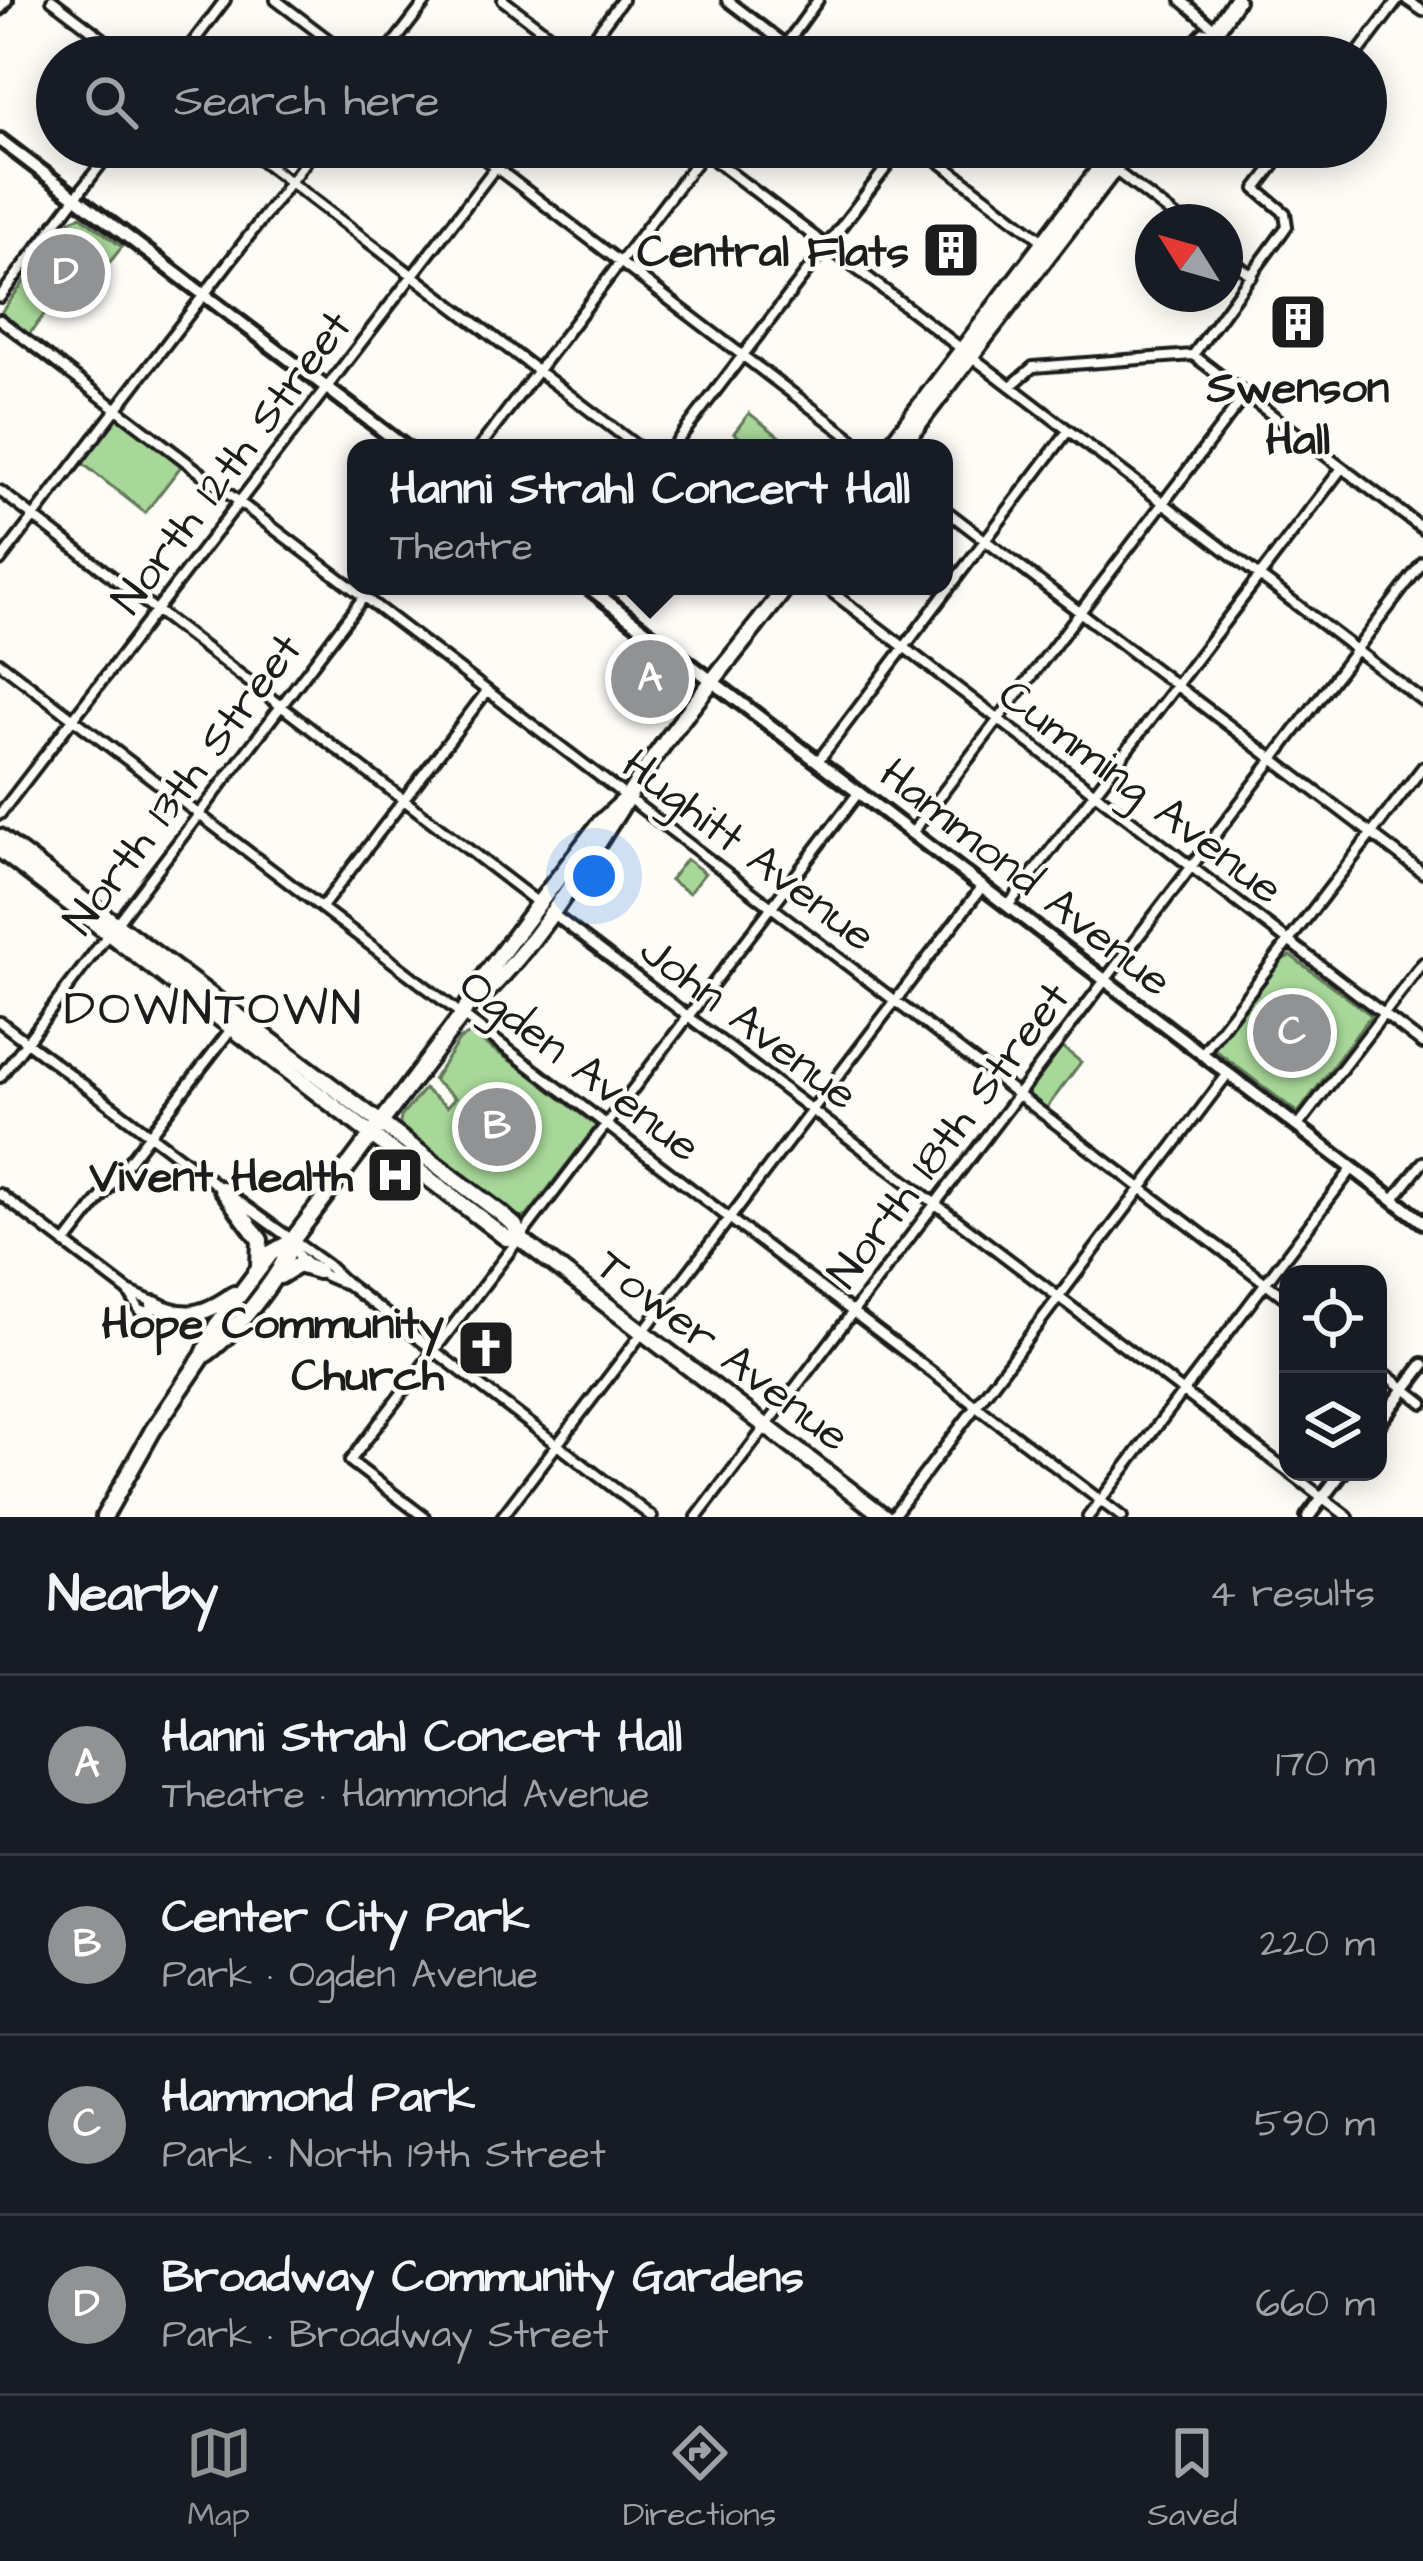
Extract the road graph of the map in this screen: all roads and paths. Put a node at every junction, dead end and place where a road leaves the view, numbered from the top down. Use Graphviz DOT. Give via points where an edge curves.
graph roads {
  1 [pos="6,0"];
  2 [pos="52,0"];
  3 [pos="225,0"];
  4 [pos="276,0"];
  5 [pos="427,0"];
  6 [pos="503,0"];
  7 [pos="622,0"];
  8 [pos="727,0"];
  9 [pos="818,0"];
  10 [pos="1181,0"];
  11 [pos="1236,0"];
  12 [pos="1402,0"];
  13 [pos="0,8"];
  14 [pos="1423,10"];
  15 [pos="1214,28"];
  16 [pos="99,36"];
  17 [pos="198,36"];
  18 [pos="323,36"];
  19 [pos="399,36"];
  20 [pos="551,36"];
  21 [pos="595,36"];
  22 [pos="774,36"];
  23 [pos="792,36"];
  24 [pos="1206,36"];
  25 [pos="1210,36"];
  26 [pos="1372,36"];
  27 [pos="0,140"];
  28 [pos="36,167"];
  29 [pos="37,168"];
  30 [pos="97,168"];
  31 [pos="272,168"];
  32 [pos="301,168"];
  33 [pos="494,168"];
  34 [pos="496,168"];
  35 [pos="689,168"];
  36 [pos="727,168"];
  37 [pos="886,168"];
  38 [pos="948,168"];
  39 [pos="1107,168"];
  40 [pos="1112,168"];
  41 [pos="1272,168"];
  42 [pos="290,182"];
  43 [pos="76,197"];
  44 [pos="1159,204"];
  45 [pos="826,245"];
  46 [pos="1049,245"];
  47 [pos="620,262"];
  48 [pos="1243,269"];
  49 [pos="413,276"];
  50 [pos="1252,276"];
  51 [pos="203,294"];
  52 [pos="0,297"];
  53 [pos="0,320"];
  54 [pos="967,352"];
  55 [pos="742,355"];
  56 [pos="1193,355"];
  57 [pos="537,371"];
  58 [pos="1011,386"];
  59 [pos="327,388"];
  60 [pos="1246,394"];
  61 [pos="116,408"];
  62 [pos="1069,431"];
  63 [pos="394,439"];
  64 [pos="486,439"];
  65 [pos="627,439"];
  66 [pos="679,439"];
  67 [pos="852,439"];
  68 [pos="895,439"];
  69 [pos="906,439"];
  70 [pos="1342,468"];
  71 [pos="0,490"];
  72 [pos="241,503"];
  73 [pos="1163,503"];
  74 [pos="953,515"];
  75 [pos="33,517"];
  76 [pos="1423,529"];
  77 [pos="985,540"];
  78 [pos="0,561"];
  79 [pos="1423,562"];
  80 [pos="1259,576"];
  81 [pos="953,582"];
  82 [pos="347,584"];
  83 [pos="361,595"];
  84 [pos="599,595"];
  85 [pos="780,595"];
  86 [pos="835,595"];
  87 [pos="943,595"];
  88 [pos="364,597"];
  89 [pos="157,611"];
  90 [pos="1079,613"];
  91 [pos="902,649"];
  92 [pos="1356,650"];
  93 [pos="0,663"];
  94 [pos="714,682"];
  95 [pos="1176,686"];
  96 [pos="487,691"];
  97 [pos="1423,701"];
  98 [pos="281,705"];
  99 [pos="74,719"];
  100 [pos="997,721"];
  101 [pos="1274,759"];
  102 [pos="818,761"];
  103 [pos="1423,767"];
  104 [pos="859,792"];
  105 [pos="1093,794"];
  106 [pos="627,798"];
  107 [pos="405,799"];
  108 [pos="0,814"];
  109 [pos="200,815"];
  110 [pos="912,833"];
  111 [pos="1372,834"];
  112 [pos="0,837"];
  113 [pos="0,850"];
  114 [pos="1190,869"];
  115 [pos="1423,873"];
  116 [pos="982,887"];
  117 [pos="772,906"];
  118 [pos="322,907"];
  119 [pos="545,907"];
  120 [pos="1008,907"];
  121 [pos="112,929"];
  122 [pos="1289,942"];
  123 [pos="1423,963"];
  124 [pos="1105,982"];
  125 [pos="896,1001"];
  126 [pos="1383,1014"];
  127 [pos="462,1016"];
  128 [pos="688,1016"];
  129 [pos="0,1022"];
  130 [pos="232,1028"];
  131 [pos="27,1042"];
  132 [pos="1423,1044"];
  133 [pos="276,1046"];
  134 [pos="1201,1055"];
  135 [pos="1227,1075"];
  136 [pos="0,1077"];
  137 [pos="1019,1095"];
  138 [pos="813,1110"];
  139 [pos="606,1124"];
  140 [pos="1297,1127"];
  141 [pos="376,1129"];
  142 [pos="149,1135"];
  143 [pos="1423,1162"];
  144 [pos="1352,1169"];
  145 [pos="1142,1188"];
  146 [pos="222,1189"];
  147 [pos="0,1194"];
  148 [pos="1393,1200"];
  149 [pos="936,1204"];
  150 [pos="730,1219"];
  151 [pos="1423,1222"];
  152 [pos="519,1238"];
  153 [pos="291,1241"];
  154 [pos="65,1244"];
  155 [pos="259,1268"];
  156 [pos="318,1271"];
  157 [pos="1266,1283"];
  158 [pos="346,1284"];
  159 [pos="244,1288"];
  160 [pos="128,1291"];
  161 [pos="1279,1293"];
  162 [pos="1059,1297"];
  163 [pos="154,1304"];
  164 [pos="853,1312"];
  165 [pos="236,1324"];
  166 [pos="643,1333"];
  167 [pos="434,1351"];
  168 [pos="203,1356"];
  169 [pos="1423,1365"];
  170 [pos="1384,1373"];
  171 [pos="1405,1389"];
  172 [pos="1183,1391"];
  173 [pos="1423,1402"];
  174 [pos="976,1406"];
  175 [pos="1387,1412"];
  176 [pos="766,1426"];
  177 [pos="557,1445"];
  178 [pos="1279,1465"];
  179 [pos="1300,1481"];
  180 [pos="1335,1481"];
  181 [pos="1322,1498"];
  182 [pos="1100,1500"];
  183 [pos="104,1517"];
  184 [pos="424,1517"];
  185 [pos="502,1517"];
  186 [pos="652,1517"];
  187 [pos="697,1517"];
  188 [pos="889,1517"];
  189 [pos="1088,1517"];
  190 [pos="1122,1517"];
  191 [pos="1308,1517"];
  192 [pos="1348,1517"];
  1 -- 13 [label="street"];
  2 -- 16 [label="street"];
  3 -- 17 [label="street"];
  4 -- 18 [label="street"];
  5 -- 19 [label="street"];
  6 -- 20 [label="street"];
  7 -- 21 [label="street"];
  8 -- 22 [label="street"];
  9 -- 23 [label="street"];
  10 -- 15 [label="street"];
  11 -- 15 [label="main road"];
  12 -- 14 [label="street"];
  12 -- 26 [label="street"];
  15 -- 24 [label="main road"];
  15 -- 25 [label="main road"];
  27 -- 28 [label="street"];
  29 -- 43 [label="street"];
  30 -- 43 [label="street"];
  31 -- 42 [label="street"];
  32 -- 42 [label="street"];
  33 -- 49 [label="street, North 12th Street"];
  34 -- 47 [label="street"];
  35 -- 47 [label="street"];
  36 -- 45 [label="street"];
  37 -- 45 [label="street"];
  38 -- 46 [label="street"];
  39 -- 46 [label="main road"];
  40 -- 44 [label="street"];
  41 -- 50 [label="street" via="1256,189 1286,213 1286,227"];
  42 -- 49 [label="street"];
  42 -- 51 [label="street"];
  43 -- 51 [label="street"];
  43 -- 52 [label="street"];
  45 -- 54 [label="street"];
  45 -- 55 [label="street"];
  46 -- 54 [label="main road"];
  47 -- 55 [label="street"];
  47 -- 57 [label="street"];
  48 -- 50 [label="street"];
  49 -- 57 [label="street"];
  49 -- 59 [label="street, North 12th Street"];
  50 -- 56 [label="street"];
  51 -- 59 [label="street"];
  51 -- 61 [label="street"];
  53 -- 61 [label="street, Hughitt Avenue"];
  54 -- 58 [label="street"];
  54 -- 68 [label="main road"];
  54 -- 69 [label="main road"];
  55 -- 66 [label="street"];
  55 -- 67 [label="street"];
  56 -- 58 [label="street" via="1031,367"];
  56 -- 60 [label="street"];
  57 -- 64 [label="street"];
  57 -- 65 [label="street"];
  58 -- 62 [label="street"];
  59 -- 63 [label="street"];
  59 -- 72 [label="street, North 12th Street"];
  60 -- 70 [label="street"];
  60 -- 73 [label="street"];
  61 -- 72 [label="street, Hughitt Avenue"];
  61 -- 75 [label="street"];
  62 -- 73 [label="street"];
  62 -- 77 [label="street"];
  70 -- 76 [label="street"];
  70 -- 80 [label="street"];
  71 -- 75 [label="street, John Avenue"];
  72 -- 82 [label="street, Hughitt Avenue"];
  72 -- 89 [label="street, North 12th Street"];
  73 -- 80 [label="street"];
  73 -- 90 [label="street"];
  74 -- 77 [label="street"];
  75 -- 78 [label="street"];
  75 -- 89 [label="street, John Avenue"];
  77 -- 81 [label="street"];
  77 -- 90 [label="street"];
  79 -- 92 [label="street, North 18th Street"];
  80 -- 92 [label="street"];
  80 -- 95 [label="street"];
  83 -- 88 [label="street, Hughitt Avenue"];
  84 -- 94 [label="street, Hammond Avenue"];
  85 -- 94 [label="main road"];
  86 -- 91 [label="street, Cumming Avenue"];
  87 -- 91 [label="street"];
  88 -- 96 [label="street, Hughitt Avenue"];
  88 -- 98 [label="street, North 13th Street"];
  89 -- 98 [label="street, John Avenue"];
  89 -- 99 [label="street, North 12th Street"];
  90 -- 95 [label="street"];
  90 -- 100 [label="street"];
  91 -- 100 [label="street, Cumming Avenue"];
  91 -- 102 [label="street"];
  92 -- 97 [label="street"];
  92 -- 101 [label="street, North 18th Street"];
  93 -- 99 [label="street, Ogden Avenue"];
  94 -- 102 [label="street, Hammond Avenue"];
  94 -- 106 [label="main road"];
  95 -- 101 [label="street"];
  95 -- 105 [label="street"];
  96 -- 106 [label="street, Hughitt Avenue"];
  96 -- 107 [label="street"];
  98 -- 107 [label="street, John Avenue"];
  98 -- 109 [label="street, North 13th Street"];
  99 -- 108 [label="street, North 12th Street"];
  99 -- 109 [label="street, Ogden Avenue"];
  100 -- 105 [label="street, Cumming Avenue"];
  100 -- 110 [label="street"];
  101 -- 111 [label="street"];
  101 -- 114 [label="street, North 18th Street"];
  102 -- 104 [label="street, Hammond Avenue"];
  103 -- 111 [label="street"];
  104 -- 110 [label="street, Hammond Avenue"];
  104 -- 117 [label="street"];
  105 -- 114 [label="street, Cumming Avenue"];
  105 -- 120 [label="street"];
  106 -- 117 [label="street, Hughitt Avenue"];
  106 -- 119 [label="main road" via="595,851"];
  107 -- 118 [label="street"];
  107 -- 119 [label="street, John Avenue"];
  109 -- 118 [label="street, Ogden Avenue"];
  109 -- 121 [label="street, North 13th Street"];
  110 -- 116 [label="street, Hammond Avenue"];
  111 -- 115 [label="street"];
  111 -- 122 [label="street"];
  112 -- 121 [label="main road, Tower Avenue"];
  113 -- 121 [label="main road, Tower Avenue"];
  114 -- 122 [label="street, Cumming Avenue"];
  114 -- 124 [label="street, North 18th Street"];
  116 -- 120 [label="street, Hammond Avenue"];
  116 -- 125 [label="street"];
  117 -- 125 [label="street, Hughitt Avenue"];
  117 -- 128 [label="street"];
  118 -- 127 [label="street, Ogden Avenue"];
  119 -- 127 [label="main road" via="497,982"];
  119 -- 128 [label="street, John Avenue"];
  120 -- 124 [label="street, Hammond Avenue"];
  121 -- 130 [label="main road, Tower Avenue"];
  121 -- 131 [label="street, North 13th Street"];
  121 -- 133 [label="main road, Tower Avenue"];
  122 -- 126 [label="street, Cumming Avenue"];
  122 -- 134 [label="street"];
  123 -- 126 [label="street"];
  124 -- 134 [label="street, Hammond Avenue"];
  124 -- 137 [label="street, North 18th Street"];
  125 -- 137 [label="street, Hughitt Avenue"];
  125 -- 138 [label="street"];
  126 -- 132 [label="street, Cumming Avenue"];
  126 -- 140 [label="street"];
  127 -- 139 [label="street, Ogden Avenue"];
  127 -- 141 [label="main road"];
  128 -- 138 [label="street, John Avenue"];
  128 -- 139 [label="street"];
  129 -- 131 [label="street"];
  130 -- 133 [label="main road"];
  130 -- 141 [label="main road, Tower Avenue"];
  130 -- 142 [label="street"];
  131 -- 136 [label="street, North 13th Street"];
  131 -- 142 [label="street"];
  133 -- 141 [label="main road, Tower Avenue"];
  134 -- 135 [label="street, Hammond Avenue"];
  135 -- 140 [label="street, Hammond Avenue"];
  135 -- 145 [label="street"];
  137 -- 145 [label="street, Hughitt Avenue"];
  137 -- 149 [label="street, North 18th Street"];
  138 -- 149 [label="street, John Avenue"];
  138 -- 150 [label="street"];
  139 -- 150 [label="street, Ogden Avenue"];
  139 -- 152 [label="street"];
  140 -- 144 [label="street, Hammond Avenue"];
  141 -- 152 [label="main road, Tower Avenue" via="504,1236"];
  141 -- 153 [label="main road"];
  142 -- 146 [label="street"];
  142 -- 154 [label="street"];
  143 -- 148 [label="street"];
  144 -- 148 [label="street, Hammond Avenue"];
  144 -- 157 [label="street"];
  145 -- 157 [label="street, Hughitt Avenue"];
  145 -- 162 [label="street"];
  146 -- 153 [label="street"];
  146 -- 155 [label="main road" via="260,1240"];
  147 -- 154 [label="street"];
  148 -- 151 [label="street, Hammond Avenue"];
  149 -- 162 [label="street, John Avenue"];
  149 -- 164 [label="street, North 18th Street"];
  150 -- 164 [label="street, Ogden Avenue"];
  150 -- 166 [label="street"];
  152 -- 166 [label="main road, Tower Avenue"];
  152 -- 167 [label="street"];
  153 -- 155 [label="main road"];
  153 -- 156 [label="street"];
  153 -- 158 [label="street"];
  153 -- 165 [label="main road"];
  154 -- 160 [label="street"];
  155 -- 159 [label="main road"];
  156 -- 158 [label="street"];
  156 -- 165 [label="main road" via="286,1270"];
  157 -- 161 [label="street, Hughitt Avenue"];
  157 -- 172 [label="street"];
  158 -- 167 [label="street"];
  159 -- 163 [label="main road" via="192,1315"];
  159 -- 168 [label="main road"];
  160 -- 163 [label="street"];
  160 -- 163 [label="street" via="142,1313"];
  162 -- 172 [label="street, John Avenue"];
  162 -- 174 [label="street"];
  164 -- 174 [label="street, Ogden Avenue"];
  164 -- 176 [label="street, North 18th Street"];
  165 -- 168 [label="main road"];
  166 -- 176 [label="main road, Tower Avenue"];
  166 -- 177 [label="street"];
  167 -- 177 [label="street"];
  167 -- 184 [label="street" via="350,1461"];
  168 -- 183 [label="main road"];
  169 -- 171 [label="street"];
  170 -- 171 [label="street"];
  171 -- 173 [label="street"];
  171 -- 175 [label="street"];
  172 -- 178 [label="street, John Avenue"];
  172 -- 182 [label="street"];
  174 -- 182 [label="street, Ogden Avenue"];
  174 -- 188 [label="street"];
  176 -- 187 [label="street, North 18th Street"];
  176 -- 188 [label="main road, Tower Avenue"];
  177 -- 185 [label="street"];
  177 -- 186 [label="street"];
  179 -- 181 [label="street, John Avenue"];
  180 -- 181 [label="street"];
  181 -- 191 [label="street"];
  181 -- 192 [label="street, John Avenue"];
  182 -- 189 [label="street"];
  182 -- 190 [label="street, Ogden Avenue"];
}
